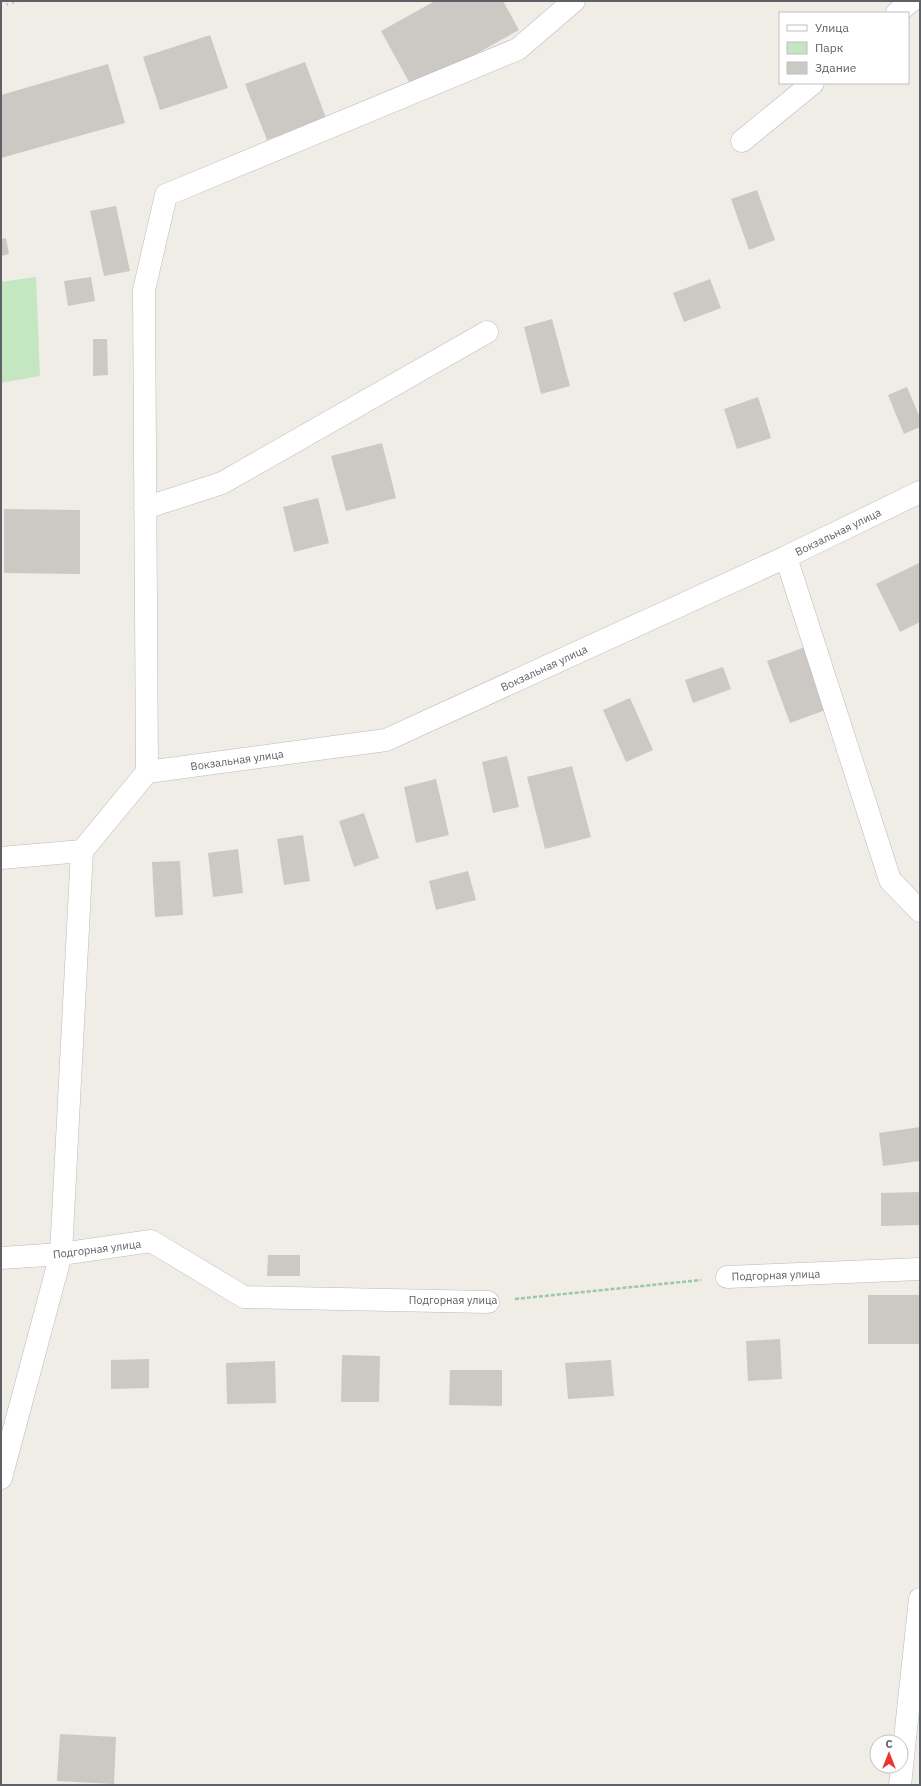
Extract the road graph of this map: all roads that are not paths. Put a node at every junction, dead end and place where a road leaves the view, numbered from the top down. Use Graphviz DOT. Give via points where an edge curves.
graph roads {
  1 [pos="574,1"];
  2 [pos="911,1"];
  3 [pos="898,12"];
  4 [pos="812,84"];
  5 [pos="742,141"];
  6 [pos="487,332"];
  7 [pos="920,492"];
  8 [pos="145,508"];
  9 [pos="786,557"];
  10 [pos="147,772"];
  11 [pos="82,851"];
  12 [pos="1,858"];
  13 [pos="920,911"];
  14 [pos="61,1254"];
  15 [pos="1,1258"];
  16 [pos="920,1269"];
  17 [pos="727,1277"];
  18 [pos="488,1302"];
  19 [pos="1,1478"];
  20 [pos="920,1599"];
  21 [pos="900,1785"];
  1 -- 8 [label="street" via="518,49 166,195 144,290"];
  2 -- 3 [label="street"];
  4 -- 5 [label="street"];
  6 -- 8 [label="street" via="222,483"];
  7 -- 9 [label="street, Вокзальная улица"];
  8 -- 10 [label="street"];
  9 -- 10 [label="street, Вокзальная улица" via="386,740"];
  9 -- 13 [label="street" via="890,880"];
  10 -- 11 [label="street"];
  11 -- 12 [label="street"];
  11 -- 14 [label="street"];
  14 -- 15 [label="street, Подгорная улица"];
  14 -- 18 [label="street, Подгорная улица" via="151,1242 244,1297"];
  14 -- 19 [label="street"];
  16 -- 17 [label="street, Подгорная улица"];
  20 -- 21 [label="street"];
}
